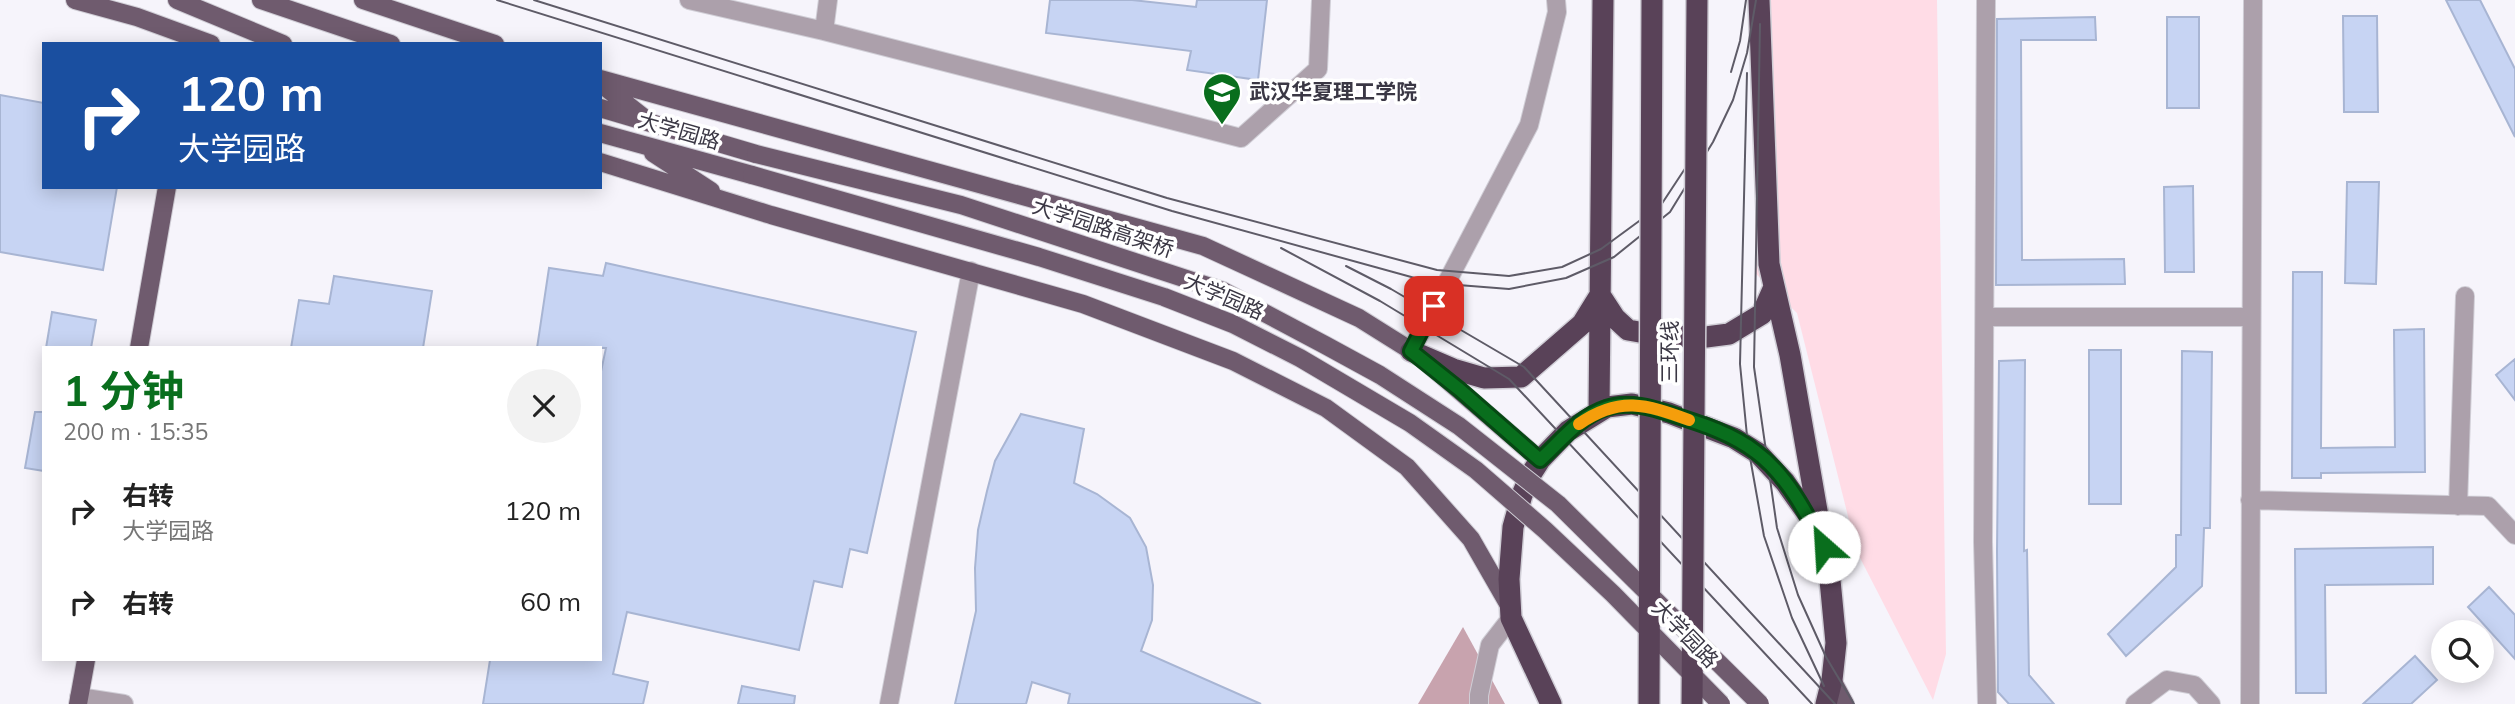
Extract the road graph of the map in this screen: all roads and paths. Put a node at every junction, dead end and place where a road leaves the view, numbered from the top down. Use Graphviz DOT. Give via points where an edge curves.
graph roads {
  1 [pos="75,0"];
  2 [pos="177,0"];
  3 [pos="261,0"];
  4 [pos="363,0"];
  5 [pos="689,0"];
  6 [pos="828,0"];
  7 [pos="1321,0"];
  8 [pos="1556,0"];
  9 [pos="1603,0"];
  10 [pos="1652,0"];
  11 [pos="1697,0"];
  12 [pos="1759,0"];
  13 [pos="1986,0"];
  14 [pos="2253,0"];
  15 [pos="198,3"];
  16 [pos="824,31"];
  17 [pos="192,40"];
  18 [pos="279,42"];
  19 [pos="385,42"];
  20 [pos="489,42"];
  21 [pos="602,82"];
  22 [pos="602,83"];
  23 [pos="602,109"];
  24 [pos="652,123"];
  25 [pos="602,134"];
  26 [pos="638,143"];
  27 [pos="602,163"];
  28 [pos="167,189"];
  29 [pos="725,201"];
  30 [pos="971,271"];
  31 [pos="1774,287"];
  32 [pos="1600,295"];
  33 [pos="2465,296"];
  34 [pos="1986,317"];
  35 [pos="2250,317"];
  36 [pos="139,346"];
  37 [pos="1411,351"];
  38 [pos="1599,412"];
  39 [pos="1540,460"];
  40 [pos="2250,500"];
  41 [pos="2458,506"];
  42 [pos="2515,535"];
  43 [pos="1824,547"];
  44 [pos="1511,613"];
  45 [pos="86,661"];
  46 [pos="1832,680"];
  47 [pos="79,701"];
  48 [pos="124,704"];
  49 [pos="889,704"];
  50 [pos="1479,704"];
  51 [pos="1552,704"];
  52 [pos="1649,704"];
  53 [pos="1692,704"];
  54 [pos="1721,704"];
  55 [pos="1760,704"];
  56 [pos="1826,704"];
  57 [pos="1845,704"];
  58 [pos="1987,704"];
  59 [pos="2135,704"];
  60 [pos="2211,704"];
  61 [pos="2250,704"];
  1 -- 17 [label="main road" via="137,17"];
  2 -- 15 [label="main road"];
  3 -- 19 [label="main road"];
  4 -- 20 [label="main road"];
  5 -- 16 [label="street"];
  6 -- 16 [label="street"];
  7 -- 16 [label="street" via="1318,69 1241,138"];
  8 -- 37 [label="street" via="1557,12 1529,125"];
  9 -- 32 [label="highway"];
  10 -- 52 [label="highway, 三环线, bridge"];
  11 -- 53 [label="highway, 三环线, bridge"];
  12 -- 31 [label="highway" via="1769,264"];
  13 -- 34 [label="street"];
  14 -- 35 [label="street"];
  15 -- 17 [label="main road"];
  15 -- 18 [label="main road"];
  21 -- 37 [label="main road, 大学园路" via="1203,246 1359,318"];
  22 -- 24 [label="main road"];
  23 -- 24 [label="main road, 大学园路高架桥"];
  24 -- 55 [label="main road, 大学园路高架桥, bridge" via="961,205 1223,291 1380,376 1459,426 1558,504"];
  25 -- 26 [label="main road, 大学园路"];
  26 -- 29 [label="main road"];
  26 -- 54 [label="main road, 大学园路, bridge" via="1164,297 1233,324 1300,358 1410,423 1476,470 1613,594"];
  27 -- 29 [label="main road"];
  28 -- 36 [label="main road"];
  29 -- 30 [label="main road"];
  30 -- 44 [label="main road" via="1152,328 1233,360 1326,408 1406,467 1471,539"];
  30 -- 49 [label="street"];
  31 -- 32 [label="highway" via="1762,314 1729,334 1706,337 1628,330"];
  31 -- 43 [label="highway"];
  32 -- 37 [label="highway" via="1582,324 1521,377 1484,378"];
  32 -- 38 [label="highway"];
  33 -- 41 [label="street"];
  34 -- 35 [label="street"];
  34 -- 58 [label="street" via="1983,542"];
  35 -- 40 [label="street"];
  37 -- 39 [label="main road, 大学园路"];
  38 -- 39 [label="highway" via="1568,431"];
  38 -- 43 [label="highway" via="1632,404 1734,438 1758,453 1784,482"];
  39 -- 44 [label="highway" via="1522,495 1513,527"];
  40 -- 41 [label="street"];
  40 -- 61 [label="street"];
  41 -- 42 [label="street" via="2488,506"];
  43 -- 46 [label="highway" via="1836,643"];
  44 -- 50 [label="street" via="1490,645"];
  44 -- 51 [label="highway"];
  45 -- 47 [label="main road"];
  46 -- 56 [label="highway"];
  46 -- 57 [label="main road"];
  47 -- 48 [label="street"];
  59 -- 60 [label="street" via="2167,680 2194,685"];
}
